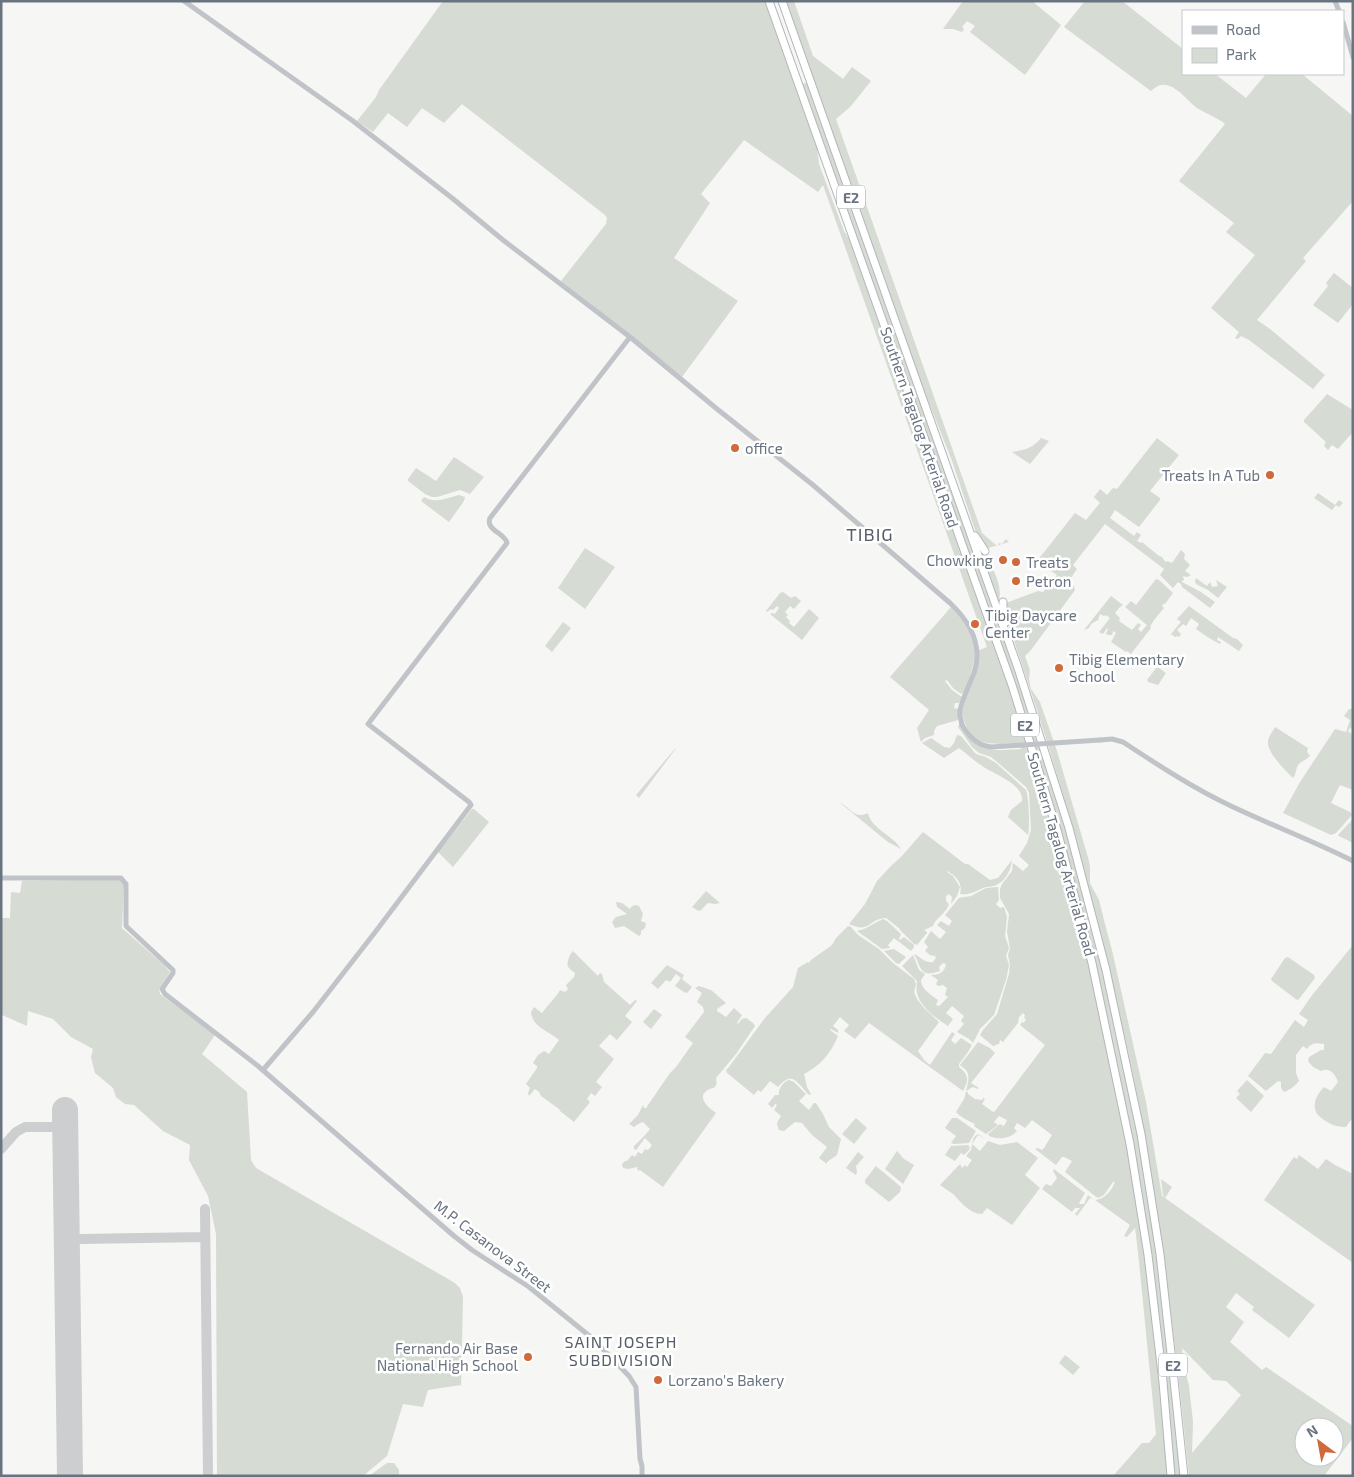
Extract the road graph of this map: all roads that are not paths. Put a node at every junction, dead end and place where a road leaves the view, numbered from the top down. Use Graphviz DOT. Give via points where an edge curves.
graph roads {
  1 [pos="184,1"];
  2 [pos="769,1"];
  3 [pos="782,1"];
  4 [pos="1344,26"];
  5 [pos="1353,57"];
  6 [pos="630,337"];
  7 [pos="932,424"];
  8 [pos="984,551"];
  9 [pos="1003,602"];
  10 [pos="1032,709"];
  11 [pos="1353,861"];
  12 [pos="1,878"];
  13 [pos="263,1070"];
  14 [pos="642,1476"];
  15 [pos="1171,1476"];
  16 [pos="1184,1476"];
  1 -- 6 [label="street" via="353,121"];
  2 -- 15 [label="highway, Southern Tagalog Arterial Road / E2" via="1008,675 1057,830 1092,963 1130,1144 1148,1255"];
  3 -- 7 [label="highway, Southern Tagalog Arterial Road / E2"];
  4 -- 5 [label="street"];
  6 -- 11 [label="street, bridge" via="813,485 958,610 972,630 977,649 977,661 960,710 962,725 974,740 991,747 1121,741 1222,802"];
  6 -- 13 [label="street" via="490,518 490,526 507,543 368,724 471,806 376,931"];
  7 -- 8 [label="highway" via="971,526"];
  7 -- 10 [label="highway, Southern Tagalog Arterial Road / E2"];
  9 -- 10 [label="highway"];
  10 -- 16 [label="highway, Southern Tagalog Arterial Road / E2" via="1093,918 1137,1113 1160,1254"];
  12 -- 13 [label="street, M.P. Casanova Street" via="122,878 126,884 126,926 173,971 162,988 163,992"];
  13 -- 14 [label="street, M.P. Casanova Street" via="440,1225 530,1287 592,1338 625,1372 636,1387"];
}
